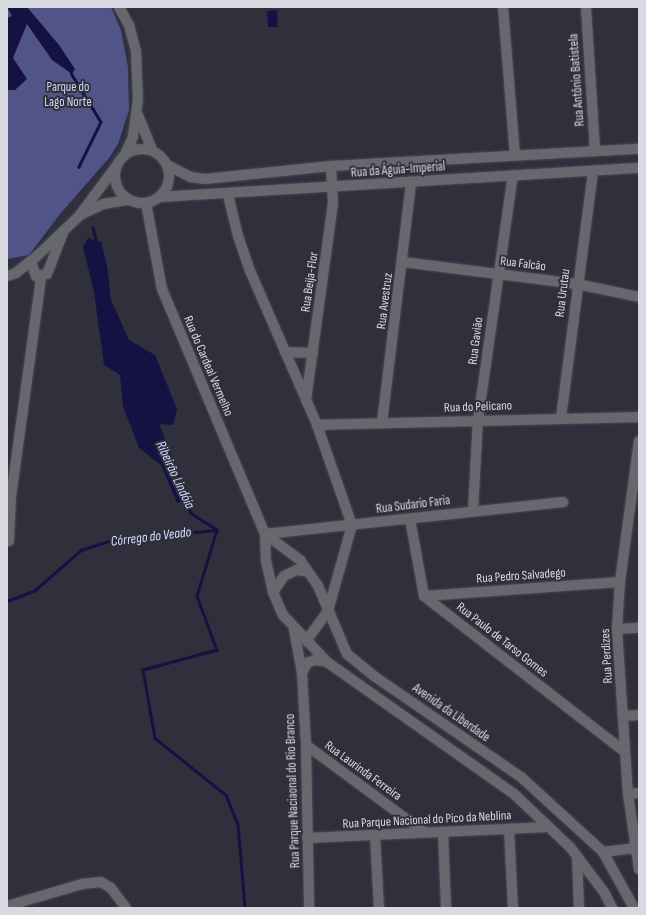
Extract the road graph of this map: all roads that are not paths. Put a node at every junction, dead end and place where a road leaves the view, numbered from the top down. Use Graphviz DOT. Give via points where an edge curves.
graph roads {
  1 [pos="119,7"];
  2 [pos="503,7"];
  3 [pos="586,7"];
  4 [pos="138,115"];
  5 [pos="639,149"];
  6 [pos="152,150"];
  7 [pos="595,151"];
  8 [pos="126,154"];
  9 [pos="515,155"];
  10 [pos="118,164"];
  11 [pos="167,165"];
  12 [pos="331,166"];
  13 [pos="639,168"];
  14 [pos="593,171"];
  15 [pos="513,175"];
  16 [pos="411,182"];
  17 [pos="333,188"];
  18 [pos="228,195"];
  19 [pos="160,197"];
  20 [pos="128,200"];
  21 [pos="146,203"];
  22 [pos="79,216"];
  23 [pos="65,230"];
  24 [pos="34,259"];
  25 [pos="403,262"];
  26 [pos="50,270"];
  27 [pos="498,274"];
  28 [pos="7,276"];
  29 [pos="42,277"];
  30 [pos="577,284"];
  31 [pos="639,296"];
  32 [pos="285,352"];
  33 [pos="313,353"];
  34 [pos="306,400"];
  35 [pos="639,417"];
  36 [pos="561,418"];
  37 [pos="478,420"];
  38 [pos="382,423"];
  39 [pos="317,425"];
  40 [pos="639,441"];
  41 [pos="9,498"];
  42 [pos="635,499"];
  43 [pos="563,502"];
  44 [pos="473,511"];
  45 [pos="410,519"];
  46 [pos="352,526"];
  47 [pos="265,534"];
  48 [pos="9,541"];
  49 [pos="308,572"];
  50 [pos="620,582"];
  51 [pos="273,592"];
  52 [pos="424,596"];
  53 [pos="328,611"];
  54 [pos="639,628"];
  55 [pos="294,629"];
  56 [pos="617,629"];
  57 [pos="306,641"];
  58 [pos="327,662"];
  59 [pos="302,673"];
  60 [pos="639,714"];
  61 [pos="624,716"];
  62 [pos="306,745"];
  63 [pos="625,752"];
  64 [pos="639,793"];
  65 [pos="628,794"];
  66 [pos="549,827"];
  67 [pos="509,829"];
  68 [pos="424,832"];
  69 [pos="443,832"];
  70 [pos="375,835"];
  71 [pos="307,838"];
  72 [pos="636,848"];
  73 [pos="603,852"];
  74 [pos="577,856"];
  75 [pos="639,870"];
  76 [pos="7,906"];
  77 [pos="126,908"];
  78 [pos="309,908"];
  79 [pos="379,908"];
  80 [pos="446,908"];
  81 [pos="513,908"];
  82 [pos="580,908"];
  83 [pos="612,908"];
  84 [pos="634,908"];
  1 -- 4 [label="street" via="136,51"];
  2 -- 9 [label="street"];
  3 -- 7 [label="street, Rua Antônio Batistela"];
  4 -- 6 [label="street"];
  4 -- 8 [label="street"];
  5 -- 7 [label="street, Rua da Águia-Imperial"];
  6 -- 8 [label="street" via="134,150"];
  6 -- 11 [label="street" via="160,155"];
  7 -- 9 [label="street, Rua da Águia-Imperial"];
  8 -- 10 [label="street"];
  9 -- 12 [label="street, Rua da Águia-Imperial"];
  10 -- 20 [label="street" via="115,172 118,188"];
  10 -- 22 [label="street"];
  11 -- 12 [label="street, Rua da Águia-Imperial" via="191,176 205,179"];
  11 -- 19 [label="street" via="169,182"];
  12 -- 17 [label="street, Rua Beija-Flor"];
  13 -- 14 [label="street, Rua da Águia-Imperial"];
  14 -- 15 [label="street, Rua da Águia-Imperial"];
  14 -- 30 [label="street, Rua Urutau"];
  15 -- 16 [label="street, Rua da Águia-Imperial"];
  15 -- 27 [label="street, Rua Gavião"];
  16 -- 17 [label="street, Rua da Águia-Imperial"];
  16 -- 25 [label="street, Rua Avestruz"];
  17 -- 18 [label="street, Rua da Águia-Imperial"];
  17 -- 33 [label="street, Rua Beija-Flor" via="329,239"];
  18 -- 19 [label="street, Rua da Águia-Imperial"];
  18 -- 32 [label="street" via="238,236 251,273"];
  19 -- 21 [label="street"];
  20 -- 21 [label="street"];
  20 -- 22 [label="street" via="103,204"];
  21 -- 47 [label="street, Rua do Cardeal Vermelho" via="162,289"];
  22 -- 23 [label="street"];
  23 -- 24 [label="street"];
  23 -- 26 [label="street"];
  24 -- 26 [label="street" via="46,259"];
  24 -- 28 [label="street" via="16,273"];
  24 -- 29 [label="street" via="33,270 36,276"];
  25 -- 27 [label="street, Rua Falcão"];
  25 -- 38 [label="street, Rua Avestruz"];
  26 -- 29 [label="street"];
  27 -- 30 [label="street, Rua Falcão"];
  27 -- 37 [label="street, Rua Gavião"];
  29 -- 41 [label="street"];
  30 -- 31 [label="street, Rua Falcão"];
  30 -- 36 [label="street, Rua Urutau"];
  32 -- 33 [label="street"];
  32 -- 34 [label="street"];
  33 -- 34 [label="street, Rua Beija-Flor"];
  34 -- 39 [label="street"];
  35 -- 36 [label="street, Rua do Pelicano"];
  36 -- 37 [label="street, Rua do Pelicano"];
  37 -- 38 [label="street, Rua do Pelicano"];
  37 -- 44 [label="street, Rua Gavião"];
  38 -- 39 [label="street, Rua do Pelicano"];
  39 -- 46 [label="street"];
  40 -- 42 [label="street, Rua Perdizes"];
  41 -- 48 [label="street"];
  42 -- 50 [label="street, Rua Perdizes"];
  43 -- 44 [label="street, Rua Sudario Faria"];
  44 -- 45 [label="street, Rua Sudario Faria"];
  45 -- 46 [label="street, Rua Sudario Faria"];
  45 -- 52 [label="street"];
  46 -- 47 [label="street, Rua Sudario Faria"];
  46 -- 53 [label="street"];
  47 -- 49 [label="street, Avenida da Liberdade" via="300,560"];
  47 -- 51 [label="street" via="266,560"];
  49 -- 51 [label="street" via="297,570 284,576"];
  49 -- 53 [label="street, Avenida da Liberdade" via="318,586"];
  50 -- 52 [label="street, Rua Pedro Salvadego"];
  50 -- 56 [label="street, Rua Perdizes"];
  51 -- 55 [label="street" via="283,615"];
  52 -- 63 [label="street, Rua Paulo de Tarso Gomes"];
  53 -- 57 [label="street"];
  53 -- 73 [label="street, Avenida da Liberdade" via="347,654 374,676 521,777"];
  54 -- 56 [label="street"];
  55 -- 57 [label="street"];
  55 -- 59 [label="street, Rua Parque Naciaonal do Rio Branco"];
  56 -- 61 [label="street, Rua Perdizes"];
  57 -- 58 [label="street"];
  57 -- 59 [label="street, Rua Parque Naciaonal do Rio Branco"];
  58 -- 59 [label="street" via="315,660 307,664"];
  58 -- 66 [label="street" via="513,793"];
  59 -- 62 [label="street, Rua Parque Naciaonal do Rio Branco"];
  60 -- 61 [label="street"];
  61 -- 63 [label="street, Rua Perdizes"];
  62 -- 68 [label="street, Rua Laurinda Ferreira"];
  62 -- 71 [label="street, Rua Parque Naciaonal do Rio Branco"];
  63 -- 65 [label="street, Rua Perdizes"];
  64 -- 65 [label="street"];
  65 -- 72 [label="street, Rua Perdizes"];
  66 -- 67 [label="street, Rua Parque Nacional do Pico da Neblina"];
  66 -- 74 [label="street"];
  67 -- 69 [label="street, Rua Parque Nacional do Pico da Neblina"];
  67 -- 81 [label="street"];
  68 -- 69 [label="street, Rua Parque Nacional do Pico da Neblina"];
  68 -- 70 [label="street, Rua Parque Nacional do Pico da Neblina"];
  69 -- 80 [label="street"];
  70 -- 71 [label="street, Rua Parque Nacional do Pico da Neblina"];
  70 -- 79 [label="street"];
  71 -- 78 [label="street, Rua Parque Naciaonal do Rio Branco"];
  72 -- 73 [label="street"];
  72 -- 75 [label="street, Rua Perdizes"];
  73 -- 84 [label="street, Avenida da Liberdade"];
  74 -- 82 [label="street"];
  74 -- 83 [label="street" via="604,892"];
  76 -- 77 [label="street" via="82,884 101,882 111,888"];
}
